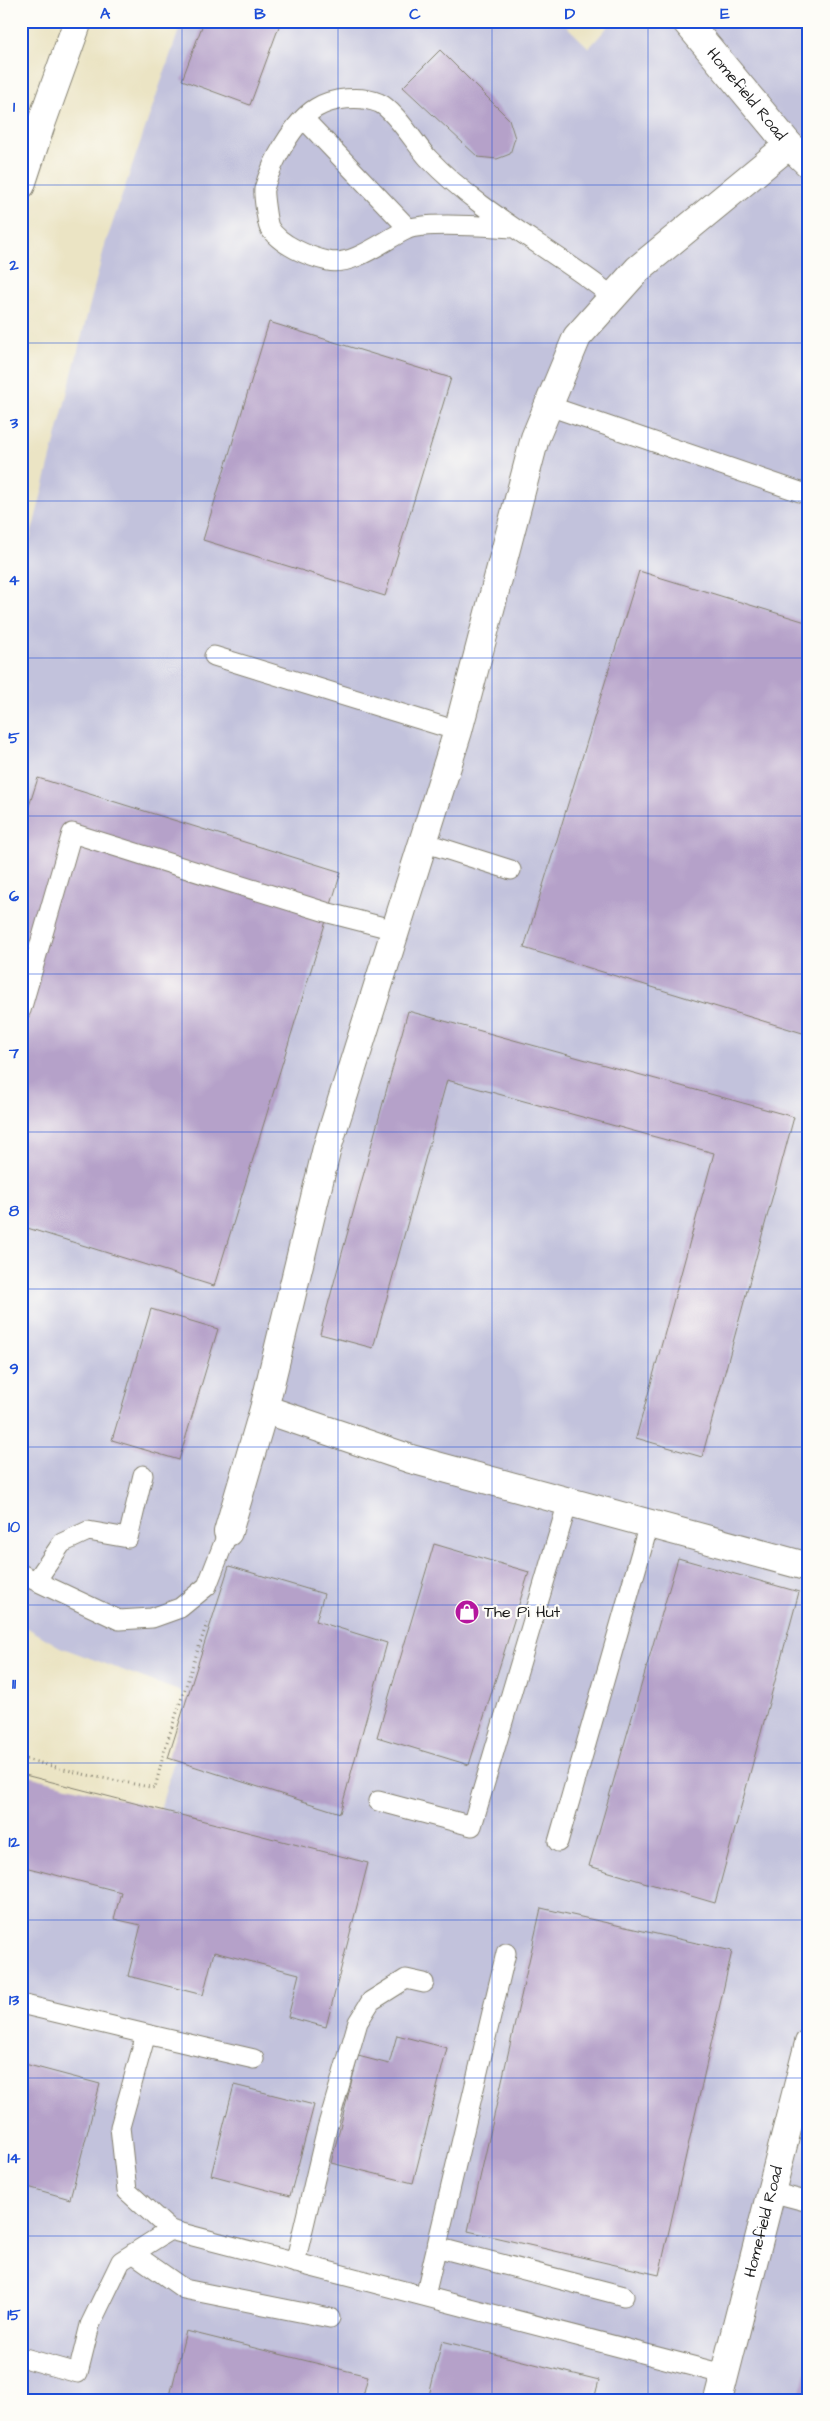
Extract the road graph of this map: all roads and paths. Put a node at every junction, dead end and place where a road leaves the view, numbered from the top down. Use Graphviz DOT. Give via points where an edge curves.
graph roads {
  1 [pos="78,21"];
  2 [pos="686,21"];
  3 [pos="304,118"];
  4 [pos="789,145"];
  5 [pos="809,164"];
  6 [pos="21,185"];
  7 [pos="408,228"];
  8 [pos="514,228"];
  9 [pos="613,297"];
  10 [pos="549,406"];
  11 [pos="809,495"];
  12 [pos="214,656"];
  13 [pos="458,730"];
  14 [pos="423,842"];
  15 [pos="511,870"];
  16 [pos="395,930"];
  17 [pos="21,1010"];
  18 [pos="264,1409"];
  19 [pos="143,1475"];
  20 [pos="568,1502"];
  21 [pos="649,1524"];
  22 [pos="228,1532"];
  23 [pos="809,1567"];
  24 [pos="29,1577"];
  25 [pos="209,1616"];
  26 [pos="21,1758"];
  27 [pos="378,1801"];
  28 [pos="558,1842"];
  29 [pos="506,1953"];
  30 [pos="424,1983"];
  31 [pos="25,2005"];
  32 [pos="146,2034"];
  33 [pos="809,2043"];
  34 [pos="254,2059"];
  35 [pos="770,2192"];
  36 [pos="809,2202"];
  37 [pos="170,2230"];
  38 [pos="436,2247"];
  39 [pos="133,2253"];
  40 [pos="295,2263"];
  41 [pos="424,2296"];
  42 [pos="624,2296"];
  43 [pos="330,2318"];
  44 [pos="21,2357"];
  45 [pos="720,2387"];
  1 -- 6 [label="street"];
  2 -- 4 [label="street, Homefield Road"];
  3 -- 7 [label="lane"];
  3 -- 7 [label="lane" via="274,163 264,191 269,227 293,249 331,262 361,256"];
  3 -- 8 [label="lane" via="316,108 352,98 381,103 449,179"];
  4 -- 5 [label="street, Homefield Road"];
  4 -- 9 [label="street" via="638,269"];
  7 -- 8 [label="lane" via="441,225"];
  8 -- 9 [label="lane"];
  9 -- 10 [label="street" via="577,337"];
  10 -- 11 [label="lane"];
  10 -- 13 [label="street" via="535,438"];
  12 -- 13 [label="lane"];
  13 -- 14 [label="street"];
  14 -- 15 [label="lane"];
  14 -- 16 [label="street"];
  16 -- 17 [label="lane" via="329,913 72,833"];
  16 -- 18 [label="street" via="328,1148"];
  18 -- 20 [label="street" via="411,1459"];
  18 -- 22 [label="street"];
  19 -- 24 [label="lane" via="128,1538 88,1531 62,1543"];
  20 -- 21 [label="street"];
  20 -- 27 [label="lane" via="472,1826"];
  21 -- 23 [label="street"];
  21 -- 28 [label="lane"];
  22 -- 24 [label="lane" via="207,1586 180,1608 152,1618 119,1620"];
  25 -- 26 [label="path" via="155,1788"];
  29 -- 38 [label="lane"];
  30 -- 40 [label="lane" via="406,1979 386,1990 371,2001 358,2022 327,2128"];
  31 -- 32 [label="lane"];
  32 -- 34 [label="lane"];
  32 -- 37 [label="lane" via="120,2127 127,2191"];
  33 -- 35 [label="street, Homefield Road"];
  35 -- 36 [label="lane"];
  35 -- 45 [label="street, Homefield Road"];
  37 -- 39 [label="lane"];
  37 -- 40 [label="lane"];
  38 -- 41 [label="lane"];
  38 -- 42 [label="lane"];
  39 -- 43 [label="lane" via="184,2289"];
  39 -- 44 [label="lane" via="121,2261 90,2325 78,2373"];
  40 -- 41 [label="lane"];
  41 -- 45 [label="lane"];
}
